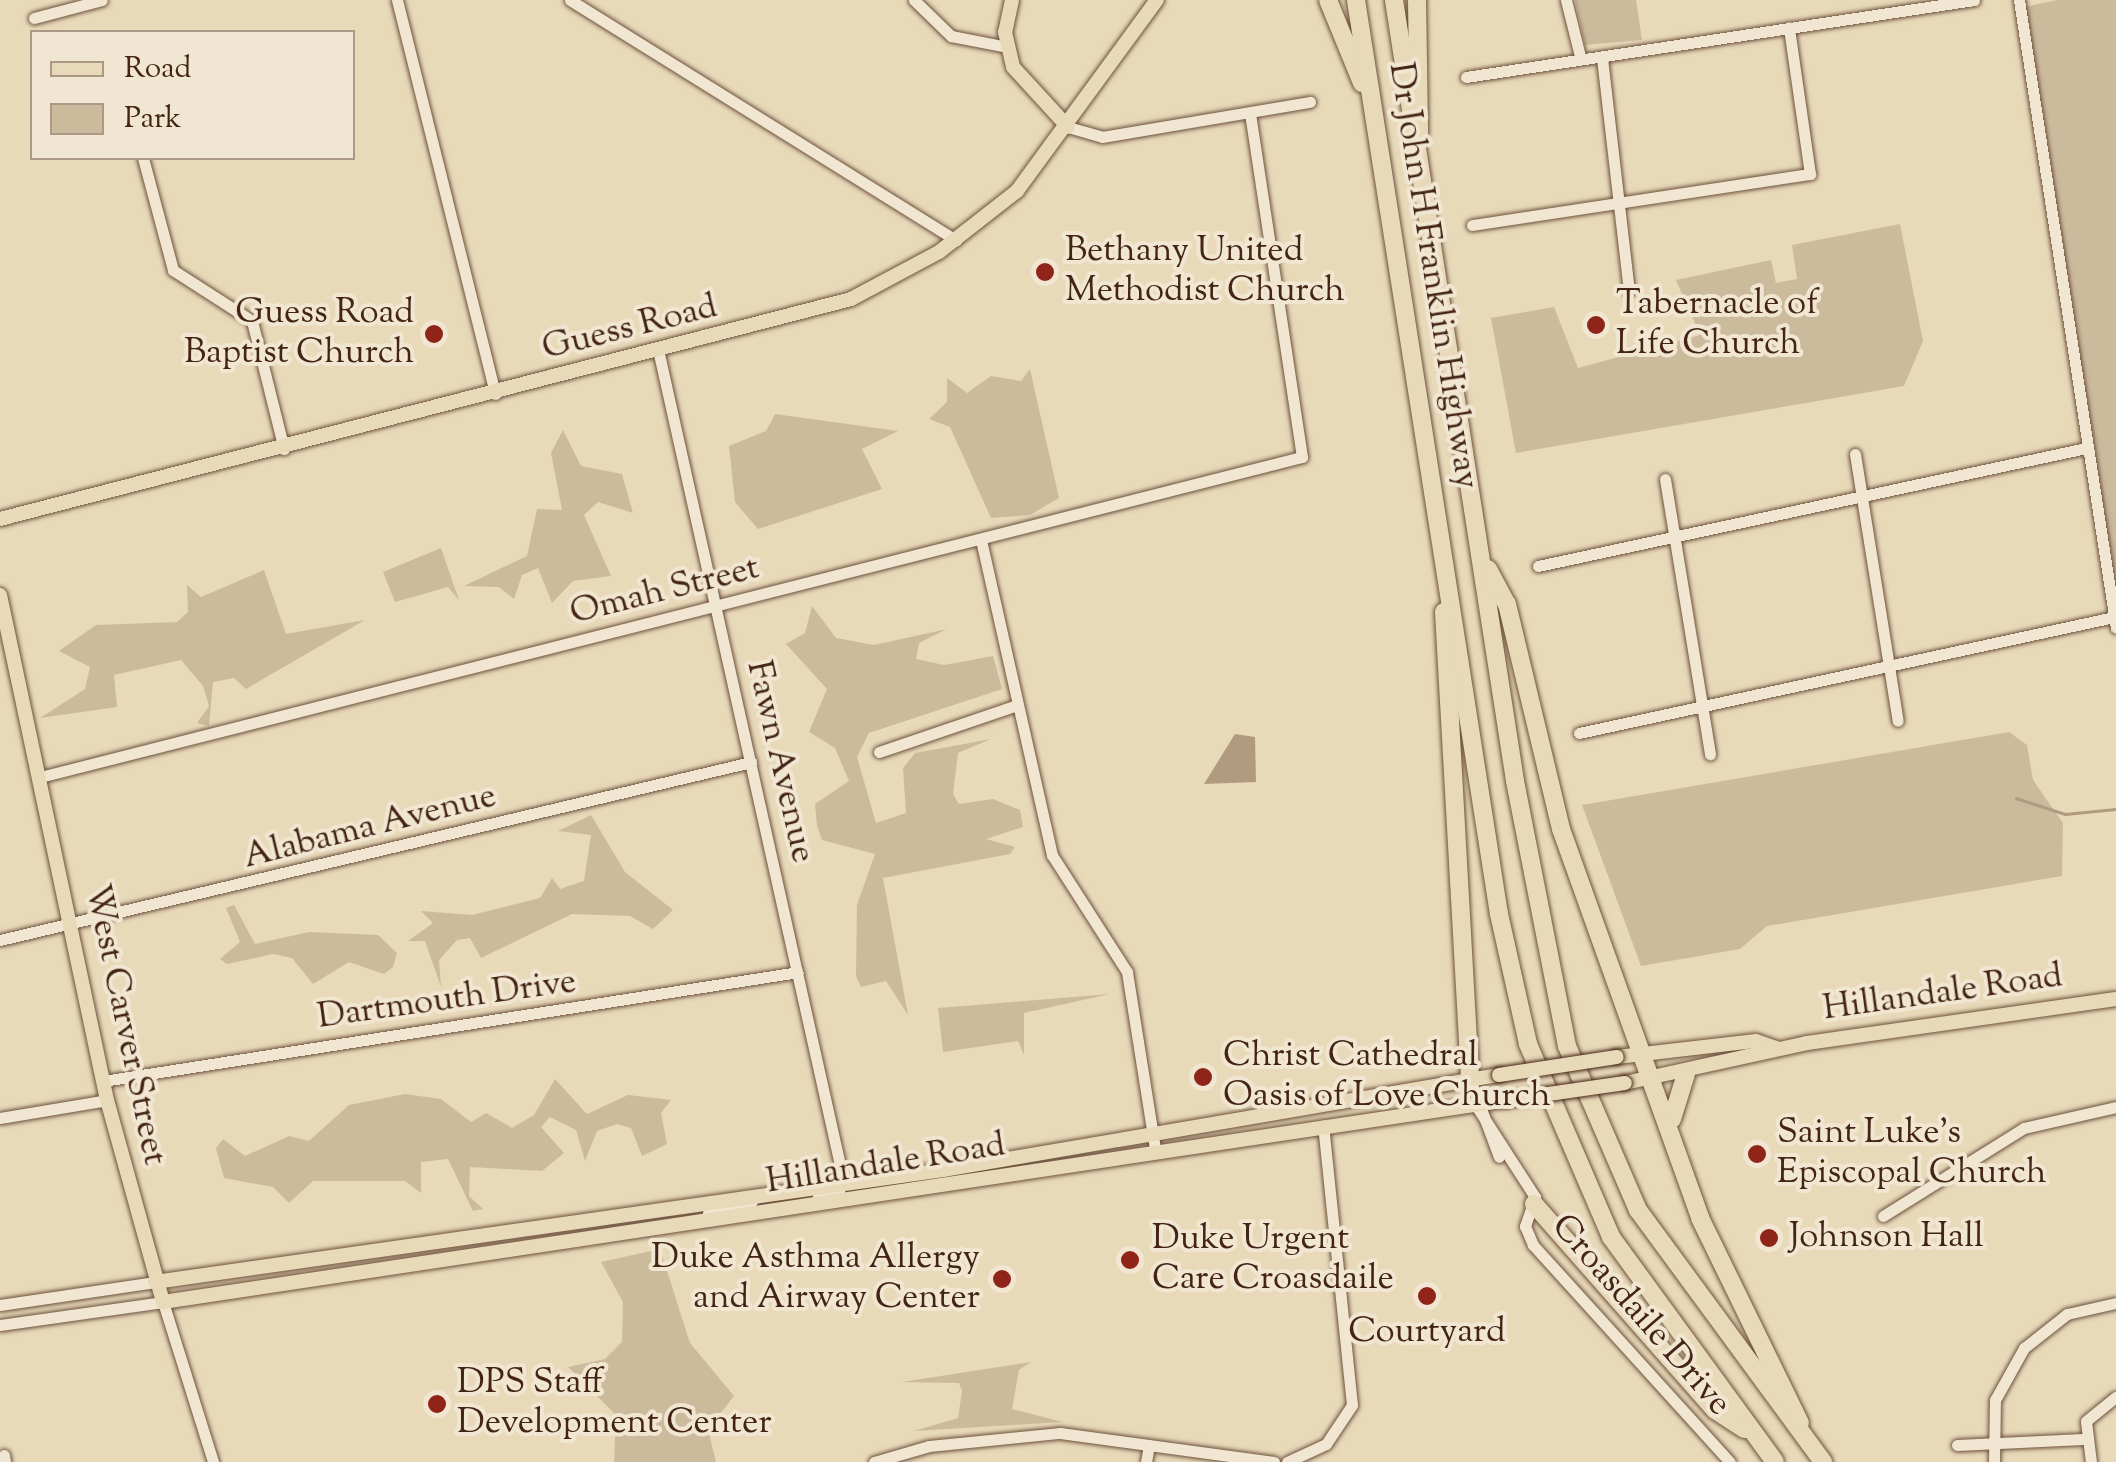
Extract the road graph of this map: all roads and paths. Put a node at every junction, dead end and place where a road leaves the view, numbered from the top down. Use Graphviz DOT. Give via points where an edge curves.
graph roads {
  1 [pos="102,0"];
  2 [pos="397,0"];
  3 [pos="570,0"];
  4 [pos="914,0"];
  5 [pos="1012,0"];
  6 [pos="1157,0"];
  7 [pos="1328,0"];
  8 [pos="1356,0"];
  9 [pos="1394,0"];
  10 [pos="1416,0"];
  11 [pos="1566,0"];
  12 [pos="1974,0"];
  13 [pos="2019,0"];
  14 [pos="34,18"];
  15 [pos="1789,28"];
  16 [pos="1007,47"];
  17 [pos="1580,56"];
  18 [pos="1602,58"];
  19 [pos="1466,77"];
  20 [pos="1310,102"];
  21 [pos="1250,113"];
  22 [pos="1374,114"];
  23 [pos="1068,128"];
  24 [pos="1416,142"];
  25 [pos="144,160"];
  26 [pos="1623,201"];
  27 [pos="1472,225"];
  28 [pos="956,240"];
  29 [pos="1630,290"];
  30 [pos="659,354"];
  31 [pos="495,394"];
  32 [pos="2086,448"];
  33 [pos="284,449"];
  34 [pos="1855,454"];
  35 [pos="1665,478"];
  36 [pos="1863,498"];
  37 [pos="0,519"];
  38 [pos="1674,538"];
  39 [pos="982,540"];
  40 [pos="1480,554"];
  41 [pos="1444,562"];
  42 [pos="1538,566"];
  43 [pos="0,595"];
  44 [pos="716,608"];
  45 [pos="2115,622"];
  46 [pos="1888,666"];
  47 [pos="1017,705"];
  48 [pos="1701,707"];
  49 [pos="1898,721"];
  50 [pos="1579,733"];
  51 [pos="879,752"];
  52 [pos="1710,754"];
  53 [pos="751,762"];
  54 [pos="40,777"];
  55 [pos="72,930"];
  56 [pos="0,940"];
  57 [pos="798,972"];
  58 [pos="2116,999"];
  59 [pos="1778,1049"];
  60 [pos="1645,1054"];
  61 [pos="1686,1074"];
  62 [pos="1653,1078"];
  63 [pos="1470,1079"];
  64 [pos="103,1081"];
  65 [pos="107,1100"];
  66 [pos="1476,1104"];
  67 [pos="2116,1107"];
  68 [pos="0,1118"];
  69 [pos="1323,1126"];
  70 [pos="1152,1132"];
  71 [pos="1674,1134"];
  72 [pos="1155,1149"];
  73 [pos="943,1170"];
  74 [pos="842,1184"];
  75 [pos="765,1196"];
  76 [pos="846,1203"];
  77 [pos="1534,1204"];
  78 [pos="771,1214"];
  79 [pos="1883,1216"];
  80 [pos="674,1228"];
  81 [pos="155,1282"];
  82 [pos="163,1302"];
  83 [pos="2116,1303"];
  84 [pos="0,1305"];
  85 [pos="0,1326"];
  86 [pos="2116,1397"];
  87 [pos="1754,1435"];
  88 [pos="2082,1439"];
  89 [pos="1808,1442"];
  90 [pos="1149,1444"];
  91 [pos="1991,1444"];
  92 [pos="1957,1445"];
  93 [pos="213,1462"];
  94 [pos="874,1462"];
  95 [pos="1146,1462"];
  96 [pos="1274,1462"];
  97 [pos="1286,1462"];
  98 [pos="1730,1462"];
  99 [pos="1774,1462"];
  100 [pos="1823,1462"];
  101 [pos="1994,1462"];
  102 [pos="2091,1462"];
  1 -- 14 [label="street"];
  2 -- 31 [label="street"];
  3 -- 28 [label="street"];
  4 -- 16 [label="street" via="950,36"];
  5 -- 16 [label="main road"];
  6 -- 23 [label="main road, Guess Road"];
  7 -- 22 [label="highway"];
  8 -- 22 [label="highway, Dr John H Franklin Highway"];
  9 -- 24 [label="highway"];
  10 -- 24 [label="highway" via="1425,107"];
  11 -- 17 [label="street"];
  12 -- 15 [label="street"];
  13 -- 32 [label="street"];
  15 -- 18 [label="street"];
  15 -- 26 [label="street" via="1810,174"];
  16 -- 23 [label="main road" via="1026,89"];
  17 -- 18 [label="street"];
  17 -- 19 [label="street"];
  18 -- 26 [label="street"];
  20 -- 21 [label="street"];
  21 -- 23 [label="street" via="1102,137"];
  21 -- 39 [label="street, Omah Street" via="1302,456"];
  22 -- 41 [label="highway, Dr John H Franklin Highway"];
  23 -- 28 [label="main road, Guess Road" via="1016,191"];
  24 -- 40 [label="highway"];
  25 -- 33 [label="street" via="173,270 252,320"];
  26 -- 27 [label="street"];
  26 -- 29 [label="street"];
  28 -- 30 [label="main road, Guess Road" via="851,299"];
  30 -- 31 [label="main road, Guess Road"];
  30 -- 44 [label="street, Fawn Avenue"];
  31 -- 33 [label="main road, Guess Road"];
  32 -- 36 [label="street"];
  32 -- 45 [label="street"];
  33 -- 37 [label="main road, Guess Road"];
  34 -- 36 [label="street"];
  35 -- 38 [label="street"];
  36 -- 38 [label="street"];
  36 -- 46 [label="street"];
  38 -- 42 [label="street"];
  38 -- 48 [label="street"];
  39 -- 44 [label="street, Omah Street"];
  39 -- 47 [label="street"];
  40 -- 60 [label="highway" via="1507,604 1546,783"];
  40 -- 89 [label="highway" via="1546,962 1588,1104 1671,1262"];
  41 -- 63 [label="highway" via="1442,681"];
  41 -- 87 [label="highway" via="1499,914 1539,1081 1611,1237"];
  43 -- 54 [label="main road, West Carver Street"];
  44 -- 53 [label="street, Fawn Avenue"];
  44 -- 54 [label="street, Omah Street"];
  45 -- 46 [label="street"];
  46 -- 48 [label="street"];
  46 -- 49 [label="street"];
  47 -- 51 [label="street"];
  47 -- 70 [label="street" via="1058,869 1112,937 1127,972"];
  48 -- 50 [label="street"];
  48 -- 52 [label="street"];
  53 -- 55 [label="street, Alabama Avenue"];
  53 -- 57 [label="street, Fawn Avenue"];
  54 -- 55 [label="main road, West Carver Street"];
  55 -- 56 [label="street, Alabama Avenue"];
  55 -- 64 [label="main road, West Carver Street"];
  57 -- 64 [label="street, Dartmouth Drive"];
  57 -- 74 [label="street, Fawn Avenue"];
  58 -- 59 [label="main road, Hillandale Road"];
  59 -- 60 [label="main road, Hillandale Road" via="1756,1042"];
  59 -- 61 [label="main road, Hillandale Road"];
  60 -- 62 [label="highway"];
  60 -- 63 [label="main road, Hillandale Road, bridge"];
  61 -- 62 [label="main road, Hillandale Road"];
  61 -- 71 [label="highway" via="1672,1098"];
  62 -- 66 [label="main road, Hillandale Road, bridge"];
  62 -- 71 [label="highway"];
  63 -- 66 [label="street, Croasdaile Drive"];
  63 -- 70 [label="main road, Hillandale Road"];
  64 -- 65 [label="main road, West Carver Street"];
  65 -- 68 [label="street"];
  65 -- 81 [label="main road, West Carver Street"];
  66 -- 69 [label="main road, Hillandale Road"];
  66 -- 77 [label="street, Croasdaile Drive"];
  67 -- 79 [label="street" via="2024,1128"];
  69 -- 72 [label="main road, Hillandale Road"];
  69 -- 97 [label="street" via="1352,1405 1326,1444"];
  70 -- 72 [label="street"];
  70 -- 73 [label="main road, Hillandale Road"];
  71 -- 89 [label="highway" via="1713,1252"];
  72 -- 76 [label="main road, Hillandale Road"];
  73 -- 74 [label="main road, Hillandale Road"];
  73 -- 76 [label="street"];
  74 -- 75 [label="main road, Hillandale Road"];
  74 -- 78 [label="street"];
  75 -- 80 [label="street" via="681,1218"];
  75 -- 81 [label="main road, Hillandale Road"];
  76 -- 78 [label="main road, Hillandale Road"];
  77 -- 87 [label="highway" via="1715,1410"];
  77 -- 98 [label="street, Croasdaile Drive" via="1525,1226 1533,1245"];
  78 -- 80 [label="main road, Hillandale Road"];
  80 -- 82 [label="main road, Hillandale Road"];
  81 -- 82 [label="main road, West Carver Street"];
  81 -- 84 [label="street, Hillandale Road"];
  82 -- 85 [label="street, Hillandale Road"];
  82 -- 93 [label="street, West Carver Street"];
  83 -- 91 [label="street" via="2066,1314 2024,1348 1995,1400"];
  86 -- 88 [label="street" via="2091,1412"];
  87 -- 99 [label="highway"];
  88 -- 91 [label="street"];
  88 -- 102 [label="street"];
  89 -- 100 [label="highway"];
  90 -- 94 [label="street" via="1033,1435"];
  90 -- 95 [label="street"];
  90 -- 96 [label="street"];
  91 -- 92 [label="street"];
  91 -- 101 [label="street"];
}
